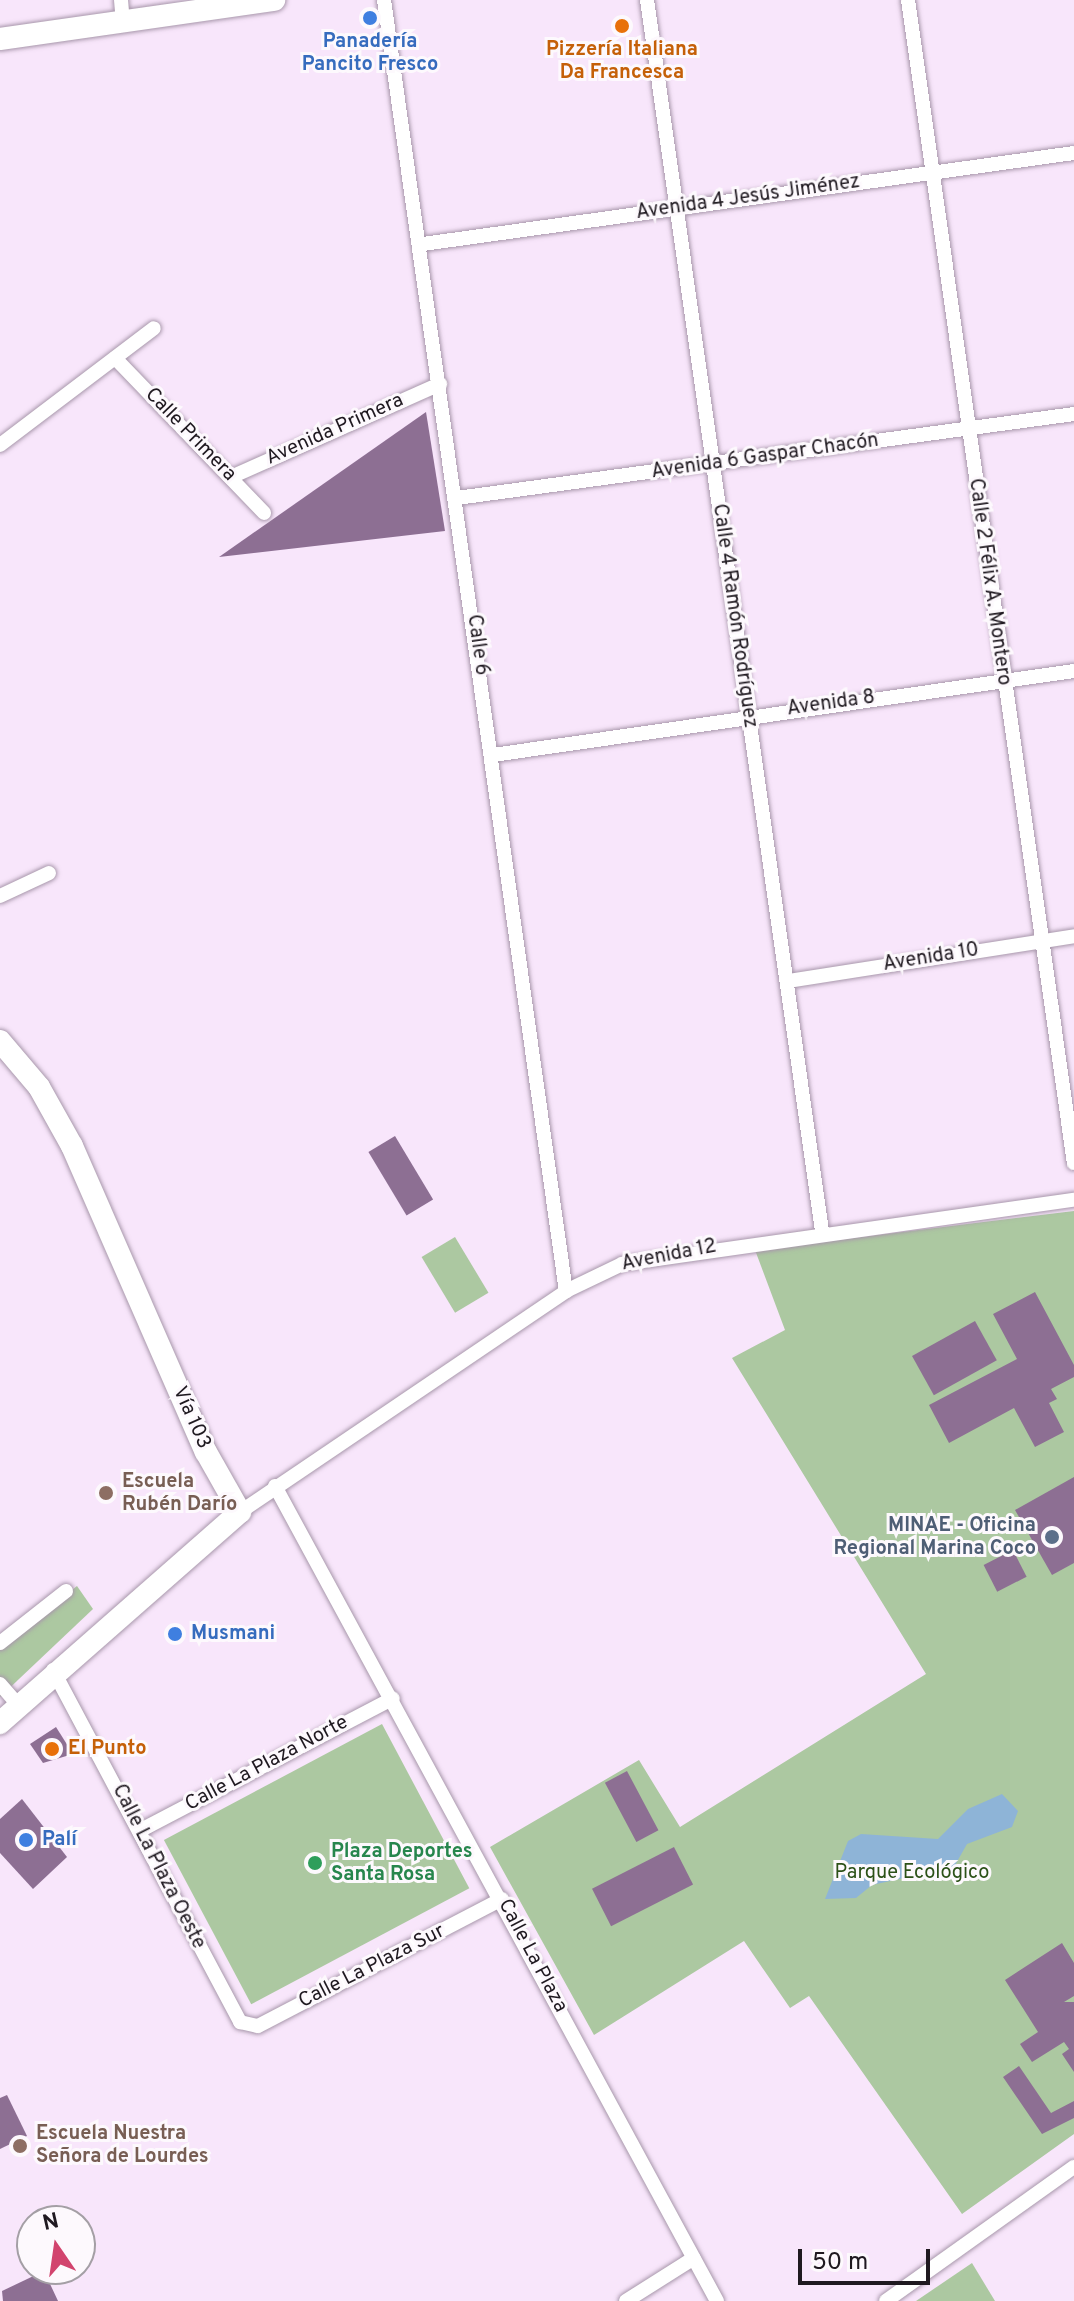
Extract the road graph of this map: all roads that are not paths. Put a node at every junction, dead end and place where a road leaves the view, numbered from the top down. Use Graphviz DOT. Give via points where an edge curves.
graph roads {
  1 [pos="274,0"];
  2 [pos="384,0"];
  3 [pos="647,0"];
  4 [pos="908,0"];
  5 [pos="122,11"];
  6 [pos="0,39"];
  7 [pos="1074,153"];
  8 [pos="932,172"];
  9 [pos="677,207"];
  10 [pos="423,244"];
  11 [pos="154,328"];
  12 [pos="115,358"];
  13 [pos="440,384"];
  14 [pos="1074,414"];
  15 [pos="967,428"];
  16 [pos="0,445"];
  17 [pos="712,466"];
  18 [pos="231,477"];
  19 [pos="457,498"];
  20 [pos="264,513"];
  21 [pos="1074,671"];
  22 [pos="1003,680"];
  23 [pos="748,716"];
  24 [pos="493,755"];
  25 [pos="49,873"];
  26 [pos="0,896"];
  27 [pos="1074,936"];
  28 [pos="1043,940"];
  29 [pos="788,981"];
  30 [pos="0,1041"];
  31 [pos="1074,1163"];
  32 [pos="1074,1200"];
  33 [pos="822,1231"];
  34 [pos="566,1291"];
  35 [pos="275,1486"];
  36 [pos="240,1512"];
  37 [pos="66,1591"];
  38 [pos="0,1643"];
  39 [pos="53,1670"];
  40 [pos="0,1684"];
  41 [pos="393,1698"];
  42 [pos="18,1705"];
  43 [pos="0,1723"];
  44 [pos="141,1830"];
  45 [pos="502,1899"];
  46 [pos="240,2022"];
  47 [pos="1074,2167"];
  48 [pos="694,2258"];
  49 [pos="626,2301"];
  50 [pos="717,2301"];
  51 [pos="886,2301"];
  1 -- 5 [label="main road"];
  2 -- 10 [label="street, Calle 6"];
  3 -- 9 [label="street, Calle 4 Ramón Rodríguez"];
  4 -- 8 [label="street, Calle 2 Félix A. Montero"];
  5 -- 6 [label="main road"];
  7 -- 8 [label="street, Avenida 4 Jesús Jiménez"];
  8 -- 9 [label="street, Avenida 4 Jesús Jiménez"];
  8 -- 15 [label="street, Calle 2 Félix A. Montero"];
  9 -- 10 [label="street, Avenida 4 Jesús Jiménez"];
  9 -- 17 [label="street, Calle 4 Ramón Rodríguez"];
  10 -- 13 [label="street, Calle 6"];
  11 -- 12 [label="street"];
  12 -- 16 [label="street"];
  12 -- 18 [label="street, Calle Primera"];
  13 -- 18 [label="street, Avenida Primera"];
  13 -- 19 [label="street, Calle 6"];
  14 -- 15 [label="street, Avenida 6 Gaspar Chacón"];
  15 -- 17 [label="street, Avenida 6 Gaspar Chacón"];
  15 -- 22 [label="street, Calle 2 Félix A. Montero"];
  17 -- 19 [label="street, Avenida 6 Gaspar Chacón"];
  17 -- 23 [label="street, Calle 4 Ramón Rodríguez"];
  18 -- 20 [label="street, Calle Primera"];
  19 -- 24 [label="street, Calle 6"];
  21 -- 22 [label="street, Avenida 8"];
  22 -- 23 [label="street, Avenida 8"];
  22 -- 28 [label="street, Calle 2 Félix A. Montero"];
  23 -- 24 [label="street, Avenida 8"];
  23 -- 29 [label="street, Calle 4 Ramón Rodríguez"];
  24 -- 34 [label="street, Calle 6"];
  25 -- 26 [label="street"];
  27 -- 28 [label="street, Avenida 10"];
  28 -- 29 [label="street, Avenida 10"];
  28 -- 31 [label="street, Calle 2 Félix A. Montero"];
  29 -- 33 [label="street, Calle 4 Ramón Rodríguez"];
  30 -- 36 [label="main road, Vía 103" via="39,1087 72,1146 206,1452"];
  32 -- 33 [label="street, Avenida 12"];
  33 -- 34 [label="street, Avenida 12" via="663,1254 622,1264"];
  34 -- 35 [label="street, Avenida 12"];
  35 -- 36 [label="street, Avenida 12"];
  35 -- 41 [label="street, Calle La Plaza"];
  36 -- 39 [label="main road"];
  37 -- 38 [label="street"];
  39 -- 42 [label="main road"];
  39 -- 44 [label="street, Calle La Plaza Oeste"];
  40 -- 42 [label="street"];
  41 -- 44 [label="street, Calle La Plaza Norte"];
  41 -- 45 [label="street, Calle La Plaza"];
  42 -- 43 [label="main road"];
  44 -- 46 [label="street, Calle La Plaza Oeste"];
  45 -- 46 [label="street, Calle La Plaza Sur" via="258,2026"];
  45 -- 48 [label="street, Calle La Plaza"];
  47 -- 51 [label="street"];
  48 -- 49 [label="street"];
  48 -- 50 [label="street, Calle La Plaza"];
}
